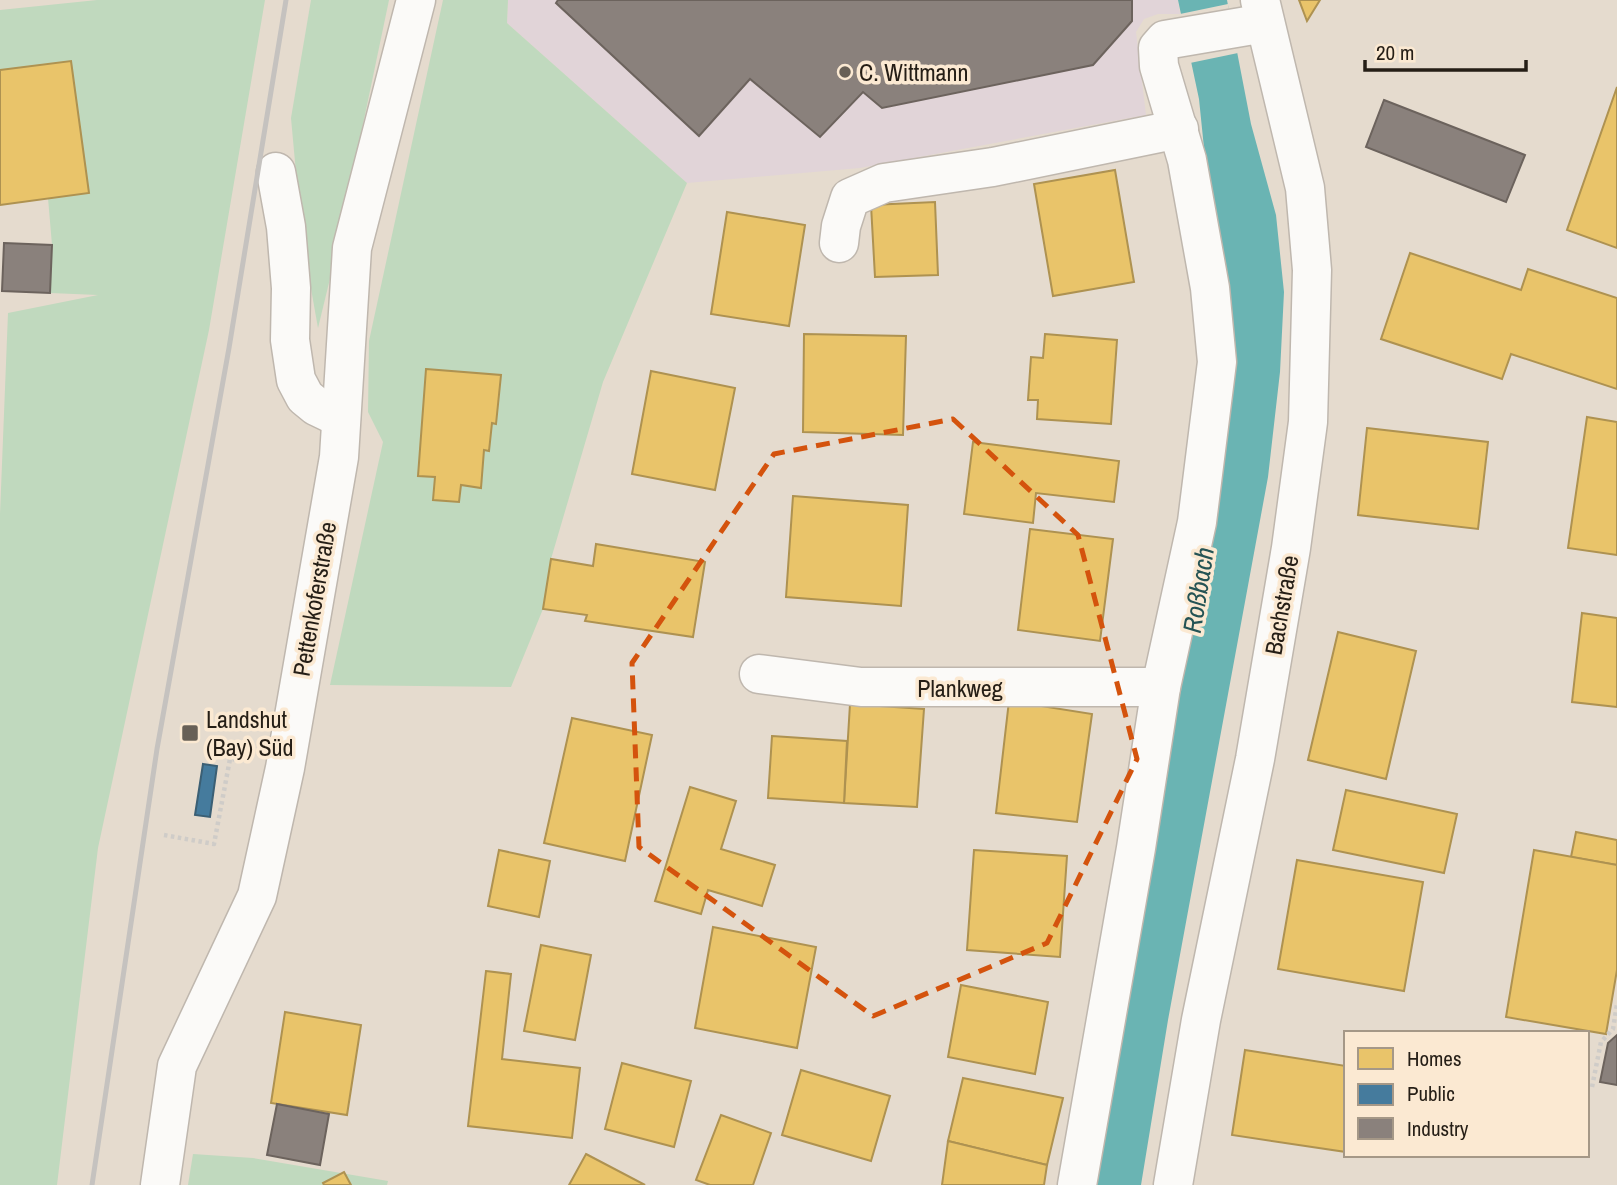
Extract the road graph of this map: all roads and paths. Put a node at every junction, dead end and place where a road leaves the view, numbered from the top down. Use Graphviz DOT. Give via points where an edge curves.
graph roads {
  1 [pos="416,0"];
  2 [pos="1252,17"];
  3 [pos="1179,128"];
  4 [pos="276,172"];
  5 [pos="839,243"];
  6 [pos="341,418"];
  7 [pos="759,674"];
  8 [pos="1161,687"];
  9 [pos="230,759"];
  10 [pos="164,835"];
  11 [pos="1617,1004"];
  12 [pos="1592,1087"];
  13 [pos="160,1185"];
  14 [pos="1077,1185"];
  15 [pos="1173,1185"];
  1 -- 6 [label="street, Pettenkoferstraße" via="352,248"];
  2 -- 3 [label="street, Bachstraße" via="1166,40 1158,48 1159,66"];
  2 -- 15 [label="street, Bachstraße" via="1288,110 1305,188 1312,270 1308,422 1255,759 1201,1020"];
  3 -- 5 [label="street" via="993,167 884,183 850,198"];
  3 -- 8 [label="street, Bachstraße" via="1210,288 1217,362 1197,522"];
  4 -- 6 [label="street" via="286,227 296,380 305,397"];
  6 -- 13 [label="street, Pettenkoferstraße" via="339,457 285,768 257,896 177,1066"];
  7 -- 8 [label="street, Plankweg" via="861,687"];
  8 -- 14 [label="street, Bachstraße"];
  9 -- 10 [label="path" via="214,844"];
  11 -- 12 [label="path" via="1612,1029 1601,1042"];
}
